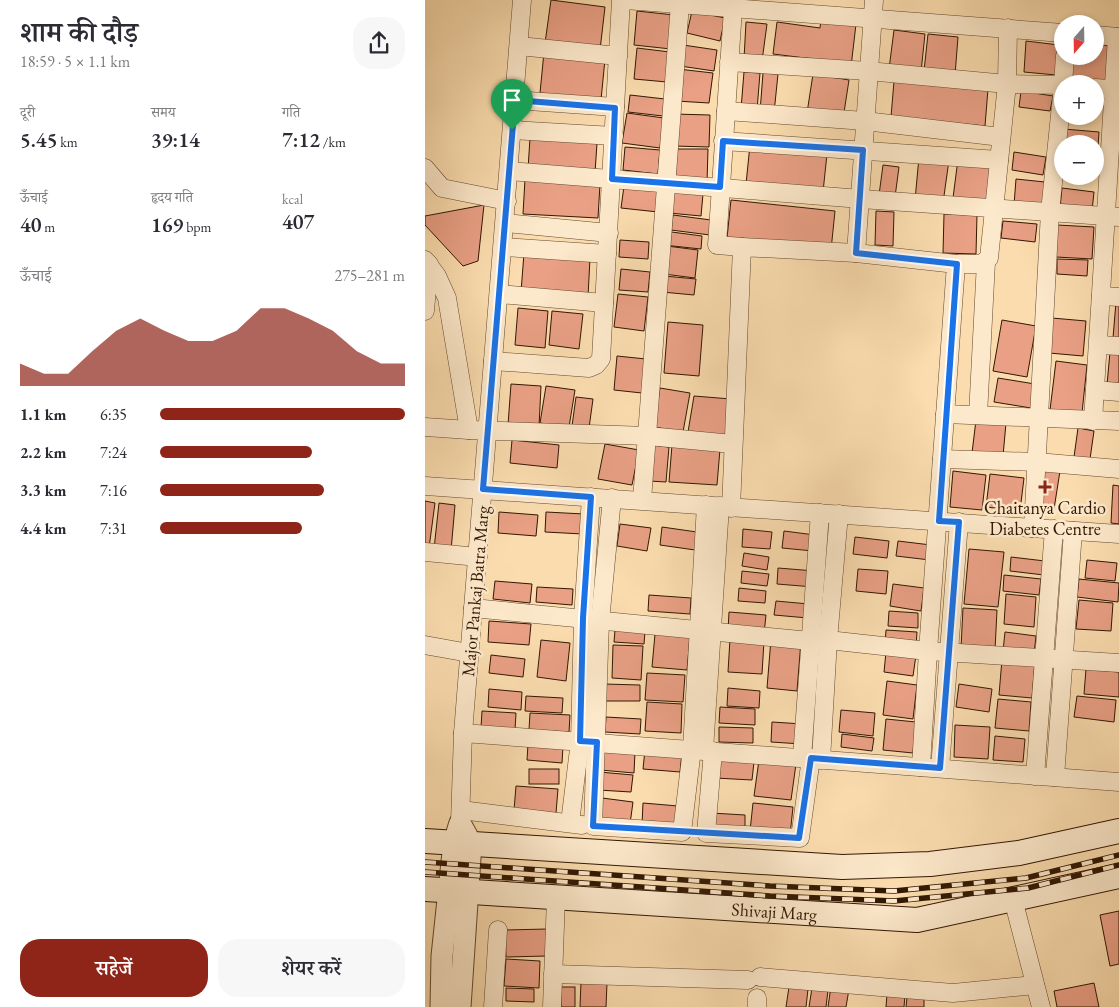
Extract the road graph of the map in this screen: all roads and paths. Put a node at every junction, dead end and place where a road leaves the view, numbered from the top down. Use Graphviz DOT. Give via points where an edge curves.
graph roads {
  1 [pos="522,0"];
  2 [pos="621,0"];
  3 [pos="625,0"];
  4 [pos="874,0"];
  5 [pos="680,4"];
  6 [pos="733,9"];
  7 [pos="872,18"];
  8 [pos="1008,28"];
  9 [pos="1054,31"];
  10 [pos="1104,36"];
  11 [pos="1118,37"];
  12 [pos="519,46"];
  13 [pos="618,56"];
  14 [pos="729,62"];
  15 [pos="868,71"];
  16 [pos="1007,84"];
  17 [pos="1054,85"];
  18 [pos="1116,89"];
  19 [pos="515,100"];
  20 [pos="615,108"];
  21 [pos="726,111"];
  22 [pos="865,121"];
  23 [pos="1059,125"];
  24 [pos="512,130"];
  25 [pos="614,136"];
  26 [pos="1001,137"];
  27 [pos="1115,139"];
  28 [pos="723,141"];
  29 [pos="863,150"];
  30 [pos="999,160"];
  31 [pos="1114,166"];
  32 [pos="425,168"];
  33 [pos="509,171"];
  34 [pos="612,179"];
  35 [pos="667,183"];
  36 [pos="720,187"];
  37 [pos="861,200"];
  38 [pos="507,201"];
  39 [pos="995,209"];
  40 [pos="1051,212"];
  41 [pos="1112,216"];
  42 [pos="505,223"];
  43 [pos="609,232"];
  44 [pos="503,247"];
  45 [pos="742,247"];
  46 [pos="856,253"];
  47 [pos="607,254"];
  48 [pos="427,262"];
  49 [pos="986,262"];
  50 [pos="957,264"];
  51 [pos="1111,265"];
  52 [pos="499,294"];
  53 [pos="1101,296"];
  54 [pos="1119,297"];
  55 [pos="604,303"];
  56 [pos="425,311"];
  57 [pos="1099,344"];
  58 [pos="1119,346"];
  59 [pos="493,361"];
  60 [pos="1095,390"];
  61 [pos="1119,392"];
  62 [pos="945,414"];
  63 [pos="978,415"];
  64 [pos="1039,418"];
  65 [pos="1093,421"];
  66 [pos="1119,422"];
  67 [pos="425,428"];
  68 [pos="469,430"];
  69 [pos="488,430"];
  70 [pos="648,436"];
  71 [pos="733,444"];
  72 [pos="942,459"];
  73 [pos="1037,462"];
  74 [pos="1119,469"];
  75 [pos="425,486"];
  76 [pos="483,489"];
  77 [pos="591,497"];
  78 [pos="612,498"];
  79 [pos="642,500"];
  80 [pos="719,506"];
  81 [pos="820,513"];
  82 [pos="839,514"];
  83 [pos="939,521"];
  84 [pos="959,522"];
  85 [pos="1033,528"];
  86 [pos="1054,529"];
  87 [pos="1073,531"];
  88 [pos="1119,534"];
  89 [pos="425,552"];
  90 [pos="478,557"];
  91 [pos="473,608"];
  92 [pos="592,619"];
  93 [pos="706,632"];
  94 [pos="828,640"];
  95 [pos="810,641"];
  96 [pos="425,645"];
  97 [pos="928,651"];
  98 [pos="950,651"];
  99 [pos="469,653"];
  100 [pos="1043,658"];
  101 [pos="1064,658"];
  102 [pos="1119,663"];
  103 [pos="463,733"];
  104 [pos="588,742"];
  105 [pos="703,750"];
  106 [pos="811,759"];
  107 [pos="921,767"];
  108 [pos="940,768"];
  109 [pos="1035,776"];
  110 [pos="1055,777"];
  111 [pos="1119,782"];
  112 [pos="570,823"];
  113 [pos="593,826"];
  114 [pos="461,830"];
  115 [pos="1119,831"];
  116 [pos="682,832"];
  117 [pos="706,833"];
  118 [pos="425,841"];
  119 [pos="1119,876"];
  120 [pos="425,889"];
  121 [pos="459,892"];
  122 [pos="556,898"];
  123 [pos="1013,899"];
  124 [pos="498,930"];
  125 [pos="553,974"];
  126 [pos="1035,985"];
  127 [pos="441,1007"];
  128 [pos="460,1007"];
  129 [pos="493,1007"];
  130 [pos="552,1007"];
  131 [pos="1041,1007"];
  1 -- 12 [label="street, Major Pankaj Batra Marg"];
  2 -- 13 [label="street"];
  3 -- 5 [label="street"];
  4 -- 7 [label="street"];
  5 -- 6 [label="street"];
  5 -- 35 [label="street"];
  6 -- 7 [label="street"];
  6 -- 14 [label="street"];
  7 -- 8 [label="street"];
  7 -- 15 [label="street"];
  8 -- 9 [label="street"];
  8 -- 16 [label="street"];
  10 -- 11 [label="street"];
  11 -- 18 [label="street"];
  12 -- 13 [label="street"];
  12 -- 19 [label="street, Major Pankaj Batra Marg"];
  13 -- 20 [label="street"];
  14 -- 15 [label="street"];
  14 -- 21 [label="street"];
  15 -- 16 [label="street"];
  15 -- 22 [label="street"];
  16 -- 17 [label="street"];
  16 -- 26 [label="street"];
  18 -- 27 [label="street"];
  19 -- 20 [label="street"];
  19 -- 24 [label="street, Major Pankaj Batra Marg"];
  20 -- 25 [label="street"];
  21 -- 22 [label="street"];
  21 -- 28 [label="street"];
  22 -- 26 [label="street"];
  22 -- 29 [label="street"];
  23 -- 40 [label="street"];
  24 -- 25 [label="street"];
  24 -- 33 [label="street, Major Pankaj Batra Marg"];
  25 -- 34 [label="street"];
  26 -- 30 [label="street"];
  27 -- 31 [label="street"];
  28 -- 29 [label="street"];
  28 -- 36 [label="street"];
  29 -- 30 [label="street"];
  29 -- 37 [label="street"];
  30 -- 39 [label="street"];
  31 -- 41 [label="street"];
  32 -- 38 [label="street" via="442,188"];
  33 -- 34 [label="street"];
  33 -- 38 [label="street, Major Pankaj Batra Marg"];
  34 -- 35 [label="street"];
  34 -- 43 [label="street"];
  35 -- 36 [label="street"];
  35 -- 70 [label="street"];
  36 -- 37 [label="street"];
  36 -- 45 [label="street" via="717,244"];
  37 -- 39 [label="street"];
  37 -- 46 [label="street"];
  38 -- 42 [label="street, Major Pankaj Batra Marg"];
  39 -- 40 [label="street"];
  39 -- 49 [label="street"];
  40 -- 41 [label="street"];
  40 -- 64 [label="street"];
  41 -- 51 [label="street"];
  42 -- 43 [label="street"];
  42 -- 44 [label="street, Major Pankaj Batra Marg"];
  43 -- 47 [label="street"];
  44 -- 47 [label="street"];
  44 -- 52 [label="street, Major Pankaj Batra Marg"];
  45 -- 46 [label="street"];
  45 -- 71 [label="street"];
  46 -- 50 [label="street"];
  47 -- 55 [label="street"];
  48 -- 56 [label="street"];
  48 -- 68 [label="street" via="447,298"];
  49 -- 50 [label="street"];
  49 -- 63 [label="street"];
  50 -- 62 [label="street"];
  51 -- 53 [label="street"];
  52 -- 55 [label="street"];
  52 -- 59 [label="street, Major Pankaj Batra Marg"];
  53 -- 54 [label="street"];
  53 -- 57 [label="street"];
  55 -- 59 [label="street" via="601,359 597,365 589,368"];
  57 -- 58 [label="street"];
  57 -- 60 [label="street"];
  59 -- 69 [label="street, Major Pankaj Batra Marg"];
  60 -- 61 [label="street"];
  60 -- 65 [label="street"];
  62 -- 63 [label="street"];
  62 -- 72 [label="street"];
  63 -- 64 [label="street"];
  64 -- 65 [label="street"];
  64 -- 73 [label="street"];
  65 -- 66 [label="street"];
  67 -- 68 [label="street"];
  68 -- 69 [label="street"];
  69 -- 70 [label="street"];
  69 -- 76 [label="street, Major Pankaj Batra Marg"];
  70 -- 71 [label="street"];
  70 -- 79 [label="street"];
  71 -- 80 [label="street"];
  72 -- 73 [label="street"];
  72 -- 83 [label="street"];
  73 -- 74 [label="street"];
  73 -- 85 [label="street"];
  75 -- 76 [label="street"];
  76 -- 77 [label="street"];
  76 -- 90 [label="street, Major Pankaj Batra Marg"];
  77 -- 78 [label="street"];
  77 -- 92 [label="street"];
  78 -- 79 [label="street"];
  78 -- 92 [label="street"];
  79 -- 80 [label="street"];
  80 -- 81 [label="street"];
  80 -- 93 [label="street"];
  81 -- 82 [label="street"];
  81 -- 95 [label="street"];
  82 -- 83 [label="street"];
  82 -- 94 [label="street"];
  83 -- 84 [label="street"];
  83 -- 97 [label="street"];
  84 -- 85 [label="street"];
  84 -- 98 [label="street"];
  85 -- 86 [label="street"];
  86 -- 87 [label="street"];
  86 -- 100 [label="street"];
  87 -- 88 [label="street"];
  87 -- 101 [label="street"];
  89 -- 90 [label="street"];
  90 -- 91 [label="street, Major Pankaj Batra Marg"];
  91 -- 92 [label="street"];
  91 -- 99 [label="street, Major Pankaj Batra Marg"];
  92 -- 93 [label="street"];
  92 -- 104 [label="street"];
  93 -- 95 [label="street"];
  93 -- 105 [label="street"];
  94 -- 95 [label="street"];
  94 -- 97 [label="street"];
  94 -- 106 [label="street"];
  95 -- 106 [label="street"];
  96 -- 99 [label="street"];
  97 -- 98 [label="street"];
  97 -- 107 [label="street"];
  98 -- 100 [label="street"];
  98 -- 108 [label="street"];
  99 -- 103 [label="street, Major Pankaj Batra Marg"];
  100 -- 101 [label="street"];
  100 -- 109 [label="street"];
  101 -- 102 [label="street"];
  101 -- 110 [label="street"];
  103 -- 104 [label="street"];
  103 -- 114 [label="street, Major Pankaj Batra Marg"];
  104 -- 105 [label="street"];
  104 -- 112 [label="street"];
  104 -- 113 [label="street"];
  105 -- 106 [label="street"];
  105 -- 116 [label="street"];
  105 -- 117 [label="street"];
  106 -- 107 [label="street"];
  106 -- 117 [label="street" via="799,838"];
  107 -- 108 [label="street"];
  108 -- 109 [label="street"];
  109 -- 110 [label="street"];
  110 -- 111 [label="street"];
  112 -- 113 [label="street"];
  112 -- 114 [label="street"];
  113 -- 116 [label="street"];
  114 -- 115 [label="main road" via="842,867 930,864 1019,853"];
  114 -- 118 [label="main road"];
  114 -- 121 [label="street"];
  116 -- 117 [label="street"];
  119 -- 123 [label="main road, Shivaji Marg"];
  120 -- 121 [label="main road, Shivaji Marg"];
  121 -- 122 [label="main road, Shivaji Marg"];
  121 -- 127 [label="street" via="442,956"];
  121 -- 128 [label="street"];
  122 -- 123 [label="main road, Shivaji Marg" via="917,920"];
  122 -- 125 [label="street"];
  123 -- 126 [label="street"];
  124 -- 129 [label="street"];
  125 -- 126 [label="street" via="754,979 953,993"];
  125 -- 130 [label="street"];
  126 -- 131 [label="street"];
}
